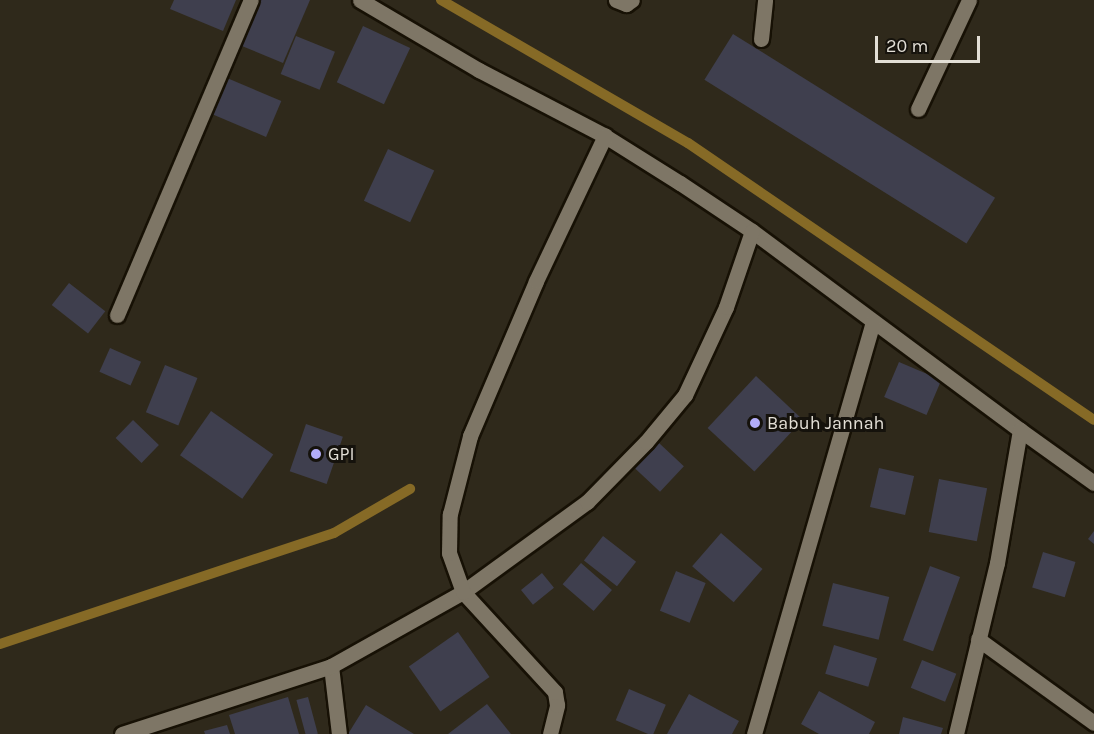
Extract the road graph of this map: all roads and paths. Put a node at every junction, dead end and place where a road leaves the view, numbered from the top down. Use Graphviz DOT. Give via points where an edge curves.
graph roads {
  1 [pos="251,0"];
  2 [pos="360,0"];
  3 [pos="616,0"];
  4 [pos="632,0"];
  5 [pos="765,0"];
  6 [pos="969,0"];
  7 [pos="761,39"];
  8 [pos="918,109"];
  9 [pos="605,136"];
  10 [pos="752,231"];
  11 [pos="117,315"];
  12 [pos="873,322"];
  13 [pos="1020,430"];
  14 [pos="1094,483"];
  15 [pos="464,592"];
  16 [pos="978,639"];
  17 [pos="332,666"];
  18 [pos="1094,723"];
  19 [pos="122,734"];
  20 [pos="339,734"];
  21 [pos="550,734"];
  22 [pos="754,734"];
  23 [pos="956,734"];
  1 -- 11 [label="street"];
  2 -- 9 [label="street" via="479,70"];
  3 -- 4 [label="street" via="626,4"];
  5 -- 7 [label="street"];
  6 -- 8 [label="street"];
  9 -- 10 [label="street"];
  9 -- 15 [label="street" via="536,280 470,436 450,514 449,553"];
  10 -- 12 [label="street"];
  10 -- 15 [label="street" via="722,318 685,395 587,502"];
  12 -- 13 [label="street"];
  12 -- 22 [label="street"];
  13 -- 14 [label="street"];
  13 -- 16 [label="street" via="997,563"];
  15 -- 17 [label="street"];
  15 -- 21 [label="street" via="550,683 557,705"];
  16 -- 18 [label="street"];
  16 -- 23 [label="street"];
  17 -- 19 [label="street"];
  17 -- 20 [label="street"];
}
